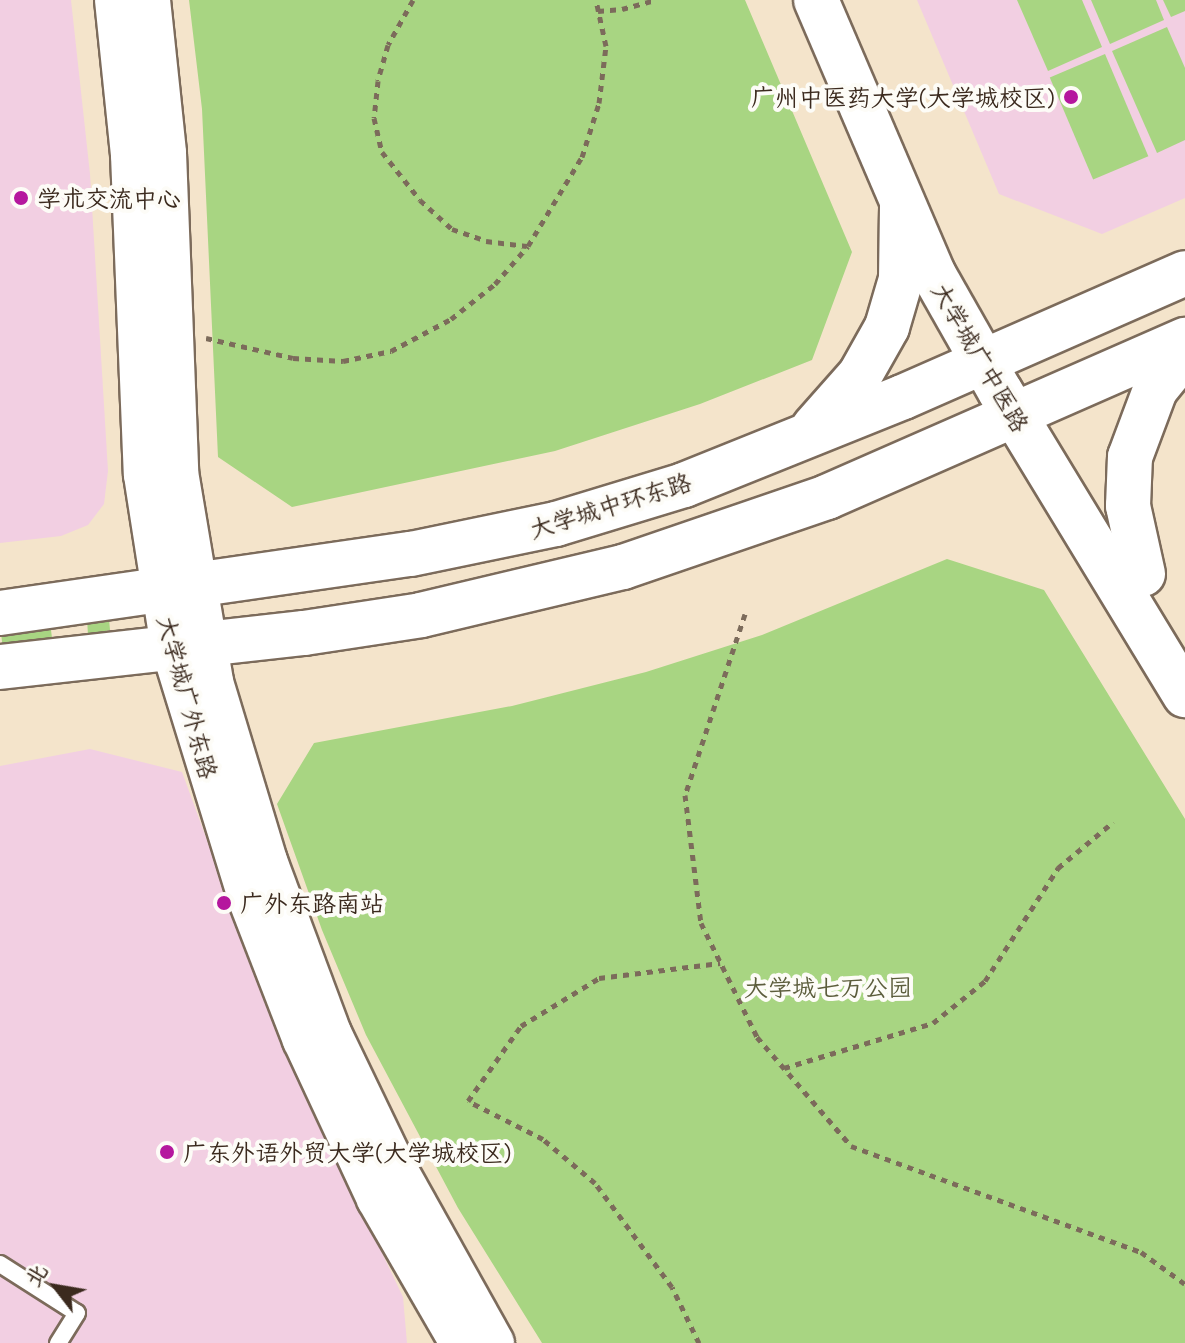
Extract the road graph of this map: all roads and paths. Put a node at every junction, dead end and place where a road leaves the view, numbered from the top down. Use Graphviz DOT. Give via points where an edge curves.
graph roads {
  1 [pos="115,0"];
  2 [pos="150,0"];
  3 [pos="413,0"];
  4 [pos="596,0"];
  5 [pos="655,0"];
  6 [pos="816,0"];
  7 [pos="844,0"];
  8 [pos="598,11"];
  9 [pos="902,205"];
  10 [pos="528,246"];
  11 [pos="1185,273"];
  12 [pos="205,338"];
  13 [pos="1185,340"];
  14 [pos="1185,353"];
  15 [pos="995,356"];
  16 [pos="1027,410"];
  17 [pos="804,436"];
  18 [pos="1143,574"];
  19 [pos="178,589"];
  20 [pos="0,613"];
  21 [pos="745,614"];
  22 [pos="1185,644"];
  23 [pos="188,646"];
  24 [pos="0,667"];
  25 [pos="1185,695"];
  26 [pos="1113,822"];
  27 [pos="720,963"];
  28 [pos="784,1068"];
  29 [pos="0,1264"];
  30 [pos="1185,1284"];
  31 [pos="452,1320"];
  32 [pos="58,1343"];
  33 [pos="494,1343"];
  34 [pos="699,1343"];
  1 -- 19 [label="street, 大学城广外东路" via="131,155 144,475"];
  2 -- 19 [label="street, 大学城广外东路" via="166,153"];
  3 -- 10 [label="path" via="388,45 378,81 374,118 382,152 420,200 452,229 486,241"];
  4 -- 8 [label="path"];
  5 -- 8 [label="path"];
  6 -- 9 [label="main road, 大学城广中医路"];
  7 -- 15 [label="main road, 大学城广中医路"];
  8 -- 10 [label="path" via="606,46 599,103 582,157"];
  9 -- 15 [label="main road, 大学城广中医路" via="934,275"];
  9 -- 17 [label="main road" via="901,279 887,327 860,375 827,417"];
  10 -- 12 [label="path" via="495,284 451,319 391,351 343,361 293,358"];
  11 -- 15 [label="main road, 大学城中环东路"];
  13 -- 16 [label="main road"];
  14 -- 18 [label="main road" via="1155,390 1130,457 1128,506"];
  15 -- 16 [label="main road, 大学城广中医路"];
  15 -- 17 [label="main road, 大学城中环东路"];
  16 -- 18 [label="main road, 大学城广中医路"];
  16 -- 23 [label="main road" via="827,497 623,567 421,615"];
  16 -- 25 [label="main road, 大学城广中医路"];
  17 -- 19 [label="main road, 大学城中环东路" via="684,485 556,524 411,554"];
  18 -- 22 [label="main road, 大学城广中医路"];
  19 -- 20 [label="main road, 大学城中环东路"];
  19 -- 23 [label="street, 大学城广外东路"];
  21 -- 27 [label="path" via="685,795 701,923"];
  23 -- 24 [label="main road"];
  23 -- 31 [label="street, 大学城广外东路" via="228,838 272,966 377,1199"];
  26 -- 28 [label="path" via="1058,868 985,981 933,1023"];
  27 -- 28 [label="path" via="757,1037"];
  27 -- 34 [label="path" via="599,978 521,1026 468,1101 543,1139 595,1183 672,1287"];
  28 -- 30 [label="path" via="851,1146 1141,1252"];
  29 -- 32 [label="lane" via="77,1313"];
  31 -- 33 [label="street, 大学城广外东路"];
}
